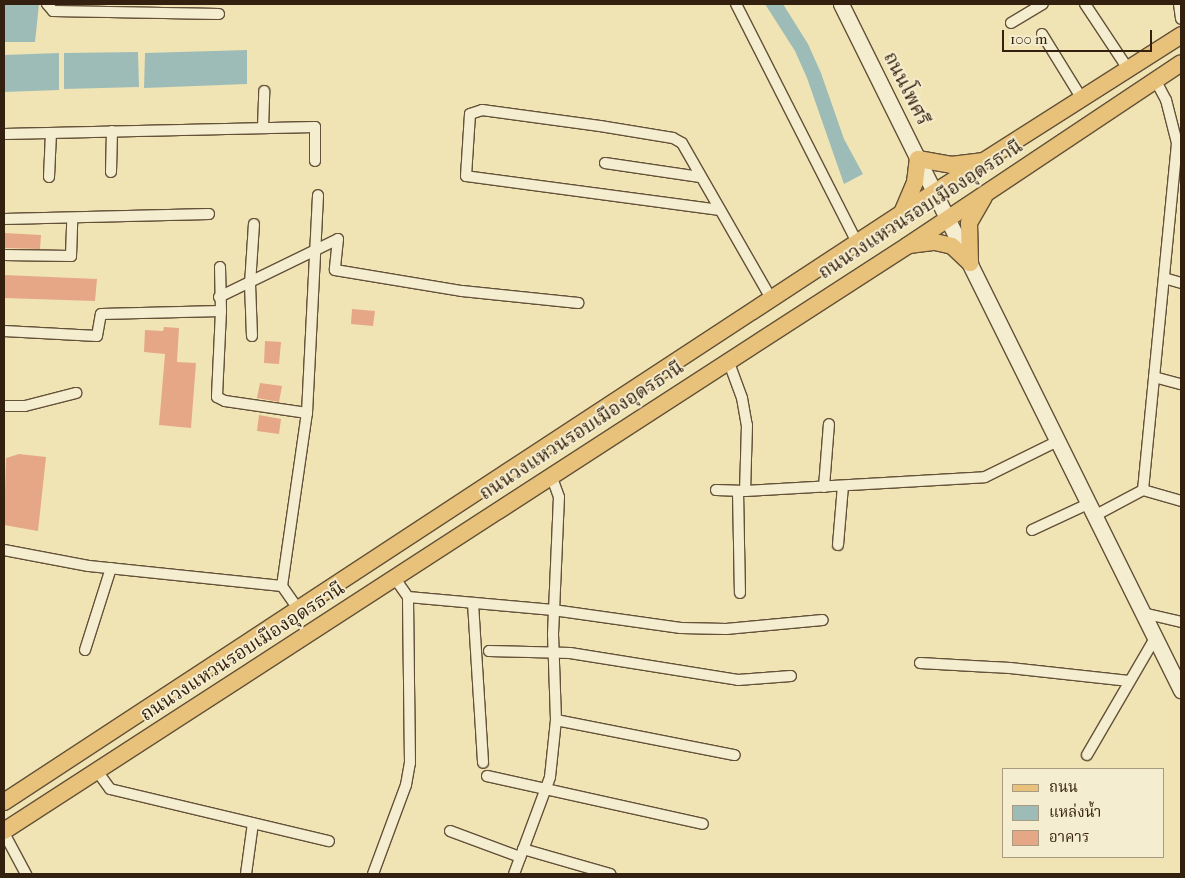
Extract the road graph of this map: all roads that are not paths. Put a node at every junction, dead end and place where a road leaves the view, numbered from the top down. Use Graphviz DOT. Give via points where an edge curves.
graph roads {
  1 [pos="47,4"];
  2 [pos="736,4"];
  3 [pos="841,4"];
  4 [pos="1043,4"];
  5 [pos="1085,4"];
  6 [pos="1179,4"];
  7 [pos="219,14"];
  8 [pos="1181,19"];
  9 [pos="1011,23"];
  10 [pos="1042,34"];
  11 [pos="1181,35"];
  12 [pos="1181,63"];
  13 [pos="1128,69"];
  14 [pos="1155,79"];
  15 [pos="264,91"];
  16 [pos="1082,99"];
  17 [pos="263,128"];
  18 [pos="112,131"];
  19 [pos="51,133"];
  20 [pos="4,134"];
  21 [pos="1179,143"];
  22 [pos="918,159"];
  23 [pos="315,161"];
  24 [pos="985,161"];
  25 [pos="605,163"];
  26 [pos="111,172"];
  27 [pos="49,177"];
  28 [pos="700,177"];
  29 [pos="1177,190"];
  30 [pos="988,191"];
  31 [pos="936,192"];
  32 [pos="318,195"];
  33 [pos="720,210"];
  34 [pos="902,213"];
  35 [pos="209,214"];
  36 [pos="948,217"];
  37 [pos="72,218"];
  38 [pos="4,219"];
  39 [pos="254,224"];
  40 [pos="858,244"];
  41 [pos="907,246"];
  42 [pos="313,250"];
  43 [pos="4,255"];
  44 [pos="970,262"];
  45 [pos="220,267"];
  46 [pos="1164,278"];
  47 [pos="250,284"];
  48 [pos="1181,284"];
  49 [pos="219,296"];
  50 [pos="772,300"];
  51 [pos="578,303"];
  52 [pos="221,311"];
  53 [pos="4,331"];
  54 [pos="252,336"];
  55 [pos="728,360"];
  56 [pos="1154,377"];
  57 [pos="1181,384"];
  58 [pos="76,393"];
  59 [pos="4,406"];
  60 [pos="307,413"];
  61 [pos="829,424"];
  62 [pos="1058,441"];
  63 [pos="551,475"];
  64 [pos="843,486"];
  65 [pos="824,487"];
  66 [pos="716,490"];
  67 [pos="1143,490"];
  68 [pos="742,491"];
  69 [pos="1181,501"];
  70 [pos="1093,509"];
  71 [pos="1032,530"];
  72 [pos="838,545"];
  73 [pos="4,550"];
  74 [pos="111,568"];
  75 [pos="394,577"];
  76 [pos="282,586"];
  77 [pos="740,593"];
  78 [pos="408,597"];
  79 [pos="473,603"];
  80 [pos="299,610"];
  81 [pos="553,610"];
  82 [pos="1143,613"];
  83 [pos="823,620"];
  84 [pos="1181,622"];
  85 [pos="1155,638"];
  86 [pos="86,650"];
  87 [pos="489,651"];
  88 [pos="552,655"];
  89 [pos="920,663"];
  90 [pos="791,676"];
  91 [pos="1128,681"];
  92 [pos="1181,690"];
  93 [pos="556,720"];
  94 [pos="735,755"];
  95 [pos="1087,755"];
  96 [pos="483,763"];
  97 [pos="56,768"];
  98 [pos="97,771"];
  99 [pos="487,776"];
  100 [pos="4,788"];
  101 [pos="547,788"];
  102 [pos="4,802"];
  103 [pos="254,823"];
  104 [pos="703,824"];
  105 [pos="450,830"];
  106 [pos="4,832"];
  107 [pos="329,841"];
  108 [pos="521,853"];
  109 [pos="26,874"];
  110 [pos="246,874"];
  111 [pos="373,874"];
  112 [pos="514,874"];
  113 [pos="610,874"];
  1 -- 7 [label="street" via="53,11"];
  2 -- 40 [label="street"];
  3 -- 22 [label="street, ถนนโพศรี"];
  4 -- 9 [label="street"];
  5 -- 13 [label="street"];
  6 -- 8 [label="street"];
  10 -- 16 [label="street"];
  11 -- 13 [label="main road, ถนนวงแหวนรอบเมืองอุดรธานี"];
  12 -- 14 [label="main road, ถนนวงแหวนรอบเมืองอุดรธานี"];
  13 -- 16 [label="main road, ถนนวงแหวนรอบเมืองอุดรธานี"];
  14 -- 21 [label="street" via="1166,100"];
  14 -- 30 [label="main road, ถนนวงแหวนรอบเมืองอุดรธานี"];
  15 -- 17 [label="street"];
  16 -- 24 [label="main road, ถนนวงแหวนรอบเมืองอุดรธานี"];
  17 -- 18 [label="street"];
  17 -- 23 [label="street" via="315,127"];
  18 -- 19 [label="street"];
  18 -- 26 [label="street"];
  19 -- 20 [label="street"];
  19 -- 27 [label="street"];
  21 -- 29 [label="street"];
  22 -- 24 [label="main road" via="951,166"];
  22 -- 31 [label="street, ถนนโพศรี"];
  22 -- 34 [label="main road" via="915,182"];
  24 -- 31 [label="main road, ถนนวงแหวนรอบเมืองอุดรธานี"];
  25 -- 28 [label="street"];
  28 -- 33 [label="street"];
  28 -- 33 [label="street" via="682,143 673,138 482,110 473,111 469,118 466,176"];
  29 -- 46 [label="street"];
  30 -- 36 [label="main road, ถนนวงแหวนรอบเมืองอุดรธานี"];
  30 -- 44 [label="main road" via="969,223"];
  31 -- 34 [label="main road, ถนนวงแหวนรอบเมืองอุดรธานี"];
  31 -- 36 [label="street, ถนนโพศรี"];
  32 -- 42 [label="street"];
  33 -- 50 [label="street"];
  34 -- 40 [label="main road, ถนนวงแหวนรอบเมืองอุดรธานี"];
  35 -- 37 [label="street"];
  36 -- 41 [label="main road, ถนนวงแหวนรอบเมืองอุดรธานี"];
  36 -- 44 [label="street, ถนนโพศรี"];
  37 -- 38 [label="street"];
  37 -- 43 [label="street" via="71,256"];
  39 -- 47 [label="street"];
  40 -- 50 [label="main road, ถนนวงแหวนรอบเมืองอุดรธานี"];
  41 -- 44 [label="main road" via="935,242 952,246"];
  41 -- 55 [label="main road, ถนนวงแหวนรอบเมืองอุดรธานี"];
  42 -- 47 [label="street"];
  42 -- 51 [label="street" via="338,239 335,270 462,291"];
  42 -- 60 [label="street"];
  44 -- 62 [label="street, ถนนโพศรี"];
  45 -- 49 [label="street"];
  46 -- 48 [label="street"];
  46 -- 56 [label="street"];
  47 -- 49 [label="street"];
  47 -- 54 [label="street"];
  49 -- 52 [label="street"];
  50 -- 80 [label="main road, ถนนวงแหวนรอบเมืองอุดรธานี"];
  52 -- 53 [label="street" via="101,314 97,336"];
  52 -- 60 [label="street" via="217,397 225,401"];
  55 -- 63 [label="main road, ถนนวงแหวนรอบเมืองอุดรธานี"];
  55 -- 68 [label="street" via="742,398 747,425"];
  56 -- 57 [label="street"];
  56 -- 67 [label="street"];
  58 -- 59 [label="street" via="25,406"];
  60 -- 76 [label="street"];
  61 -- 65 [label="street"];
  62 -- 64 [label="street" via="985,477"];
  62 -- 70 [label="street, ถนนโพศรี"];
  63 -- 75 [label="main road, ถนนวงแหวนรอบเมืองอุดรธานี"];
  63 -- 81 [label="street" via="559,497"];
  64 -- 65 [label="street"];
  64 -- 72 [label="street"];
  65 -- 68 [label="street"];
  66 -- 68 [label="street"];
  67 -- 69 [label="street"];
  67 -- 70 [label="street"];
  68 -- 77 [label="street"];
  70 -- 71 [label="street"];
  70 -- 82 [label="street, ถนนโพศรี"];
  73 -- 74 [label="street"];
  74 -- 76 [label="street"];
  74 -- 86 [label="street"];
  75 -- 78 [label="street"];
  75 -- 98 [label="main road, ถนนวงแหวนรอบเมืองอุดรธานี"];
  76 -- 80 [label="street"];
  78 -- 79 [label="street"];
  78 -- 111 [label="street" via="410,763 406,785"];
  79 -- 81 [label="street"];
  79 -- 96 [label="street"];
  80 -- 97 [label="main road, ถนนวงแหวนรอบเมืองอุดรธานี"];
  81 -- 83 [label="street" via="681,628 726,629"];
  81 -- 88 [label="street"];
  82 -- 84 [label="street"];
  82 -- 85 [label="street, ถนนโพศรี"];
  85 -- 91 [label="street"];
  85 -- 92 [label="street, ถนนโพศรี"];
  87 -- 88 [label="street"];
  88 -- 90 [label="street" via="570,653 738,680"];
  88 -- 93 [label="street"];
  89 -- 91 [label="street" via="1010,668"];
  91 -- 95 [label="street"];
  93 -- 94 [label="street"];
  93 -- 101 [label="street"];
  97 -- 100 [label="main road"];
  97 -- 102 [label="main road, ถนนวงแหวนรอบเมืองอุดรธานี"];
  98 -- 103 [label="street" via="110,789"];
  98 -- 106 [label="main road, ถนนวงแหวนรอบเมืองอุดรธานี"];
  99 -- 101 [label="street"];
  101 -- 104 [label="street"];
  101 -- 108 [label="street"];
  103 -- 107 [label="street"];
  103 -- 110 [label="street"];
  105 -- 108 [label="street"];
  106 -- 109 [label="street"];
  108 -- 112 [label="street"];
  108 -- 113 [label="street"];
}
